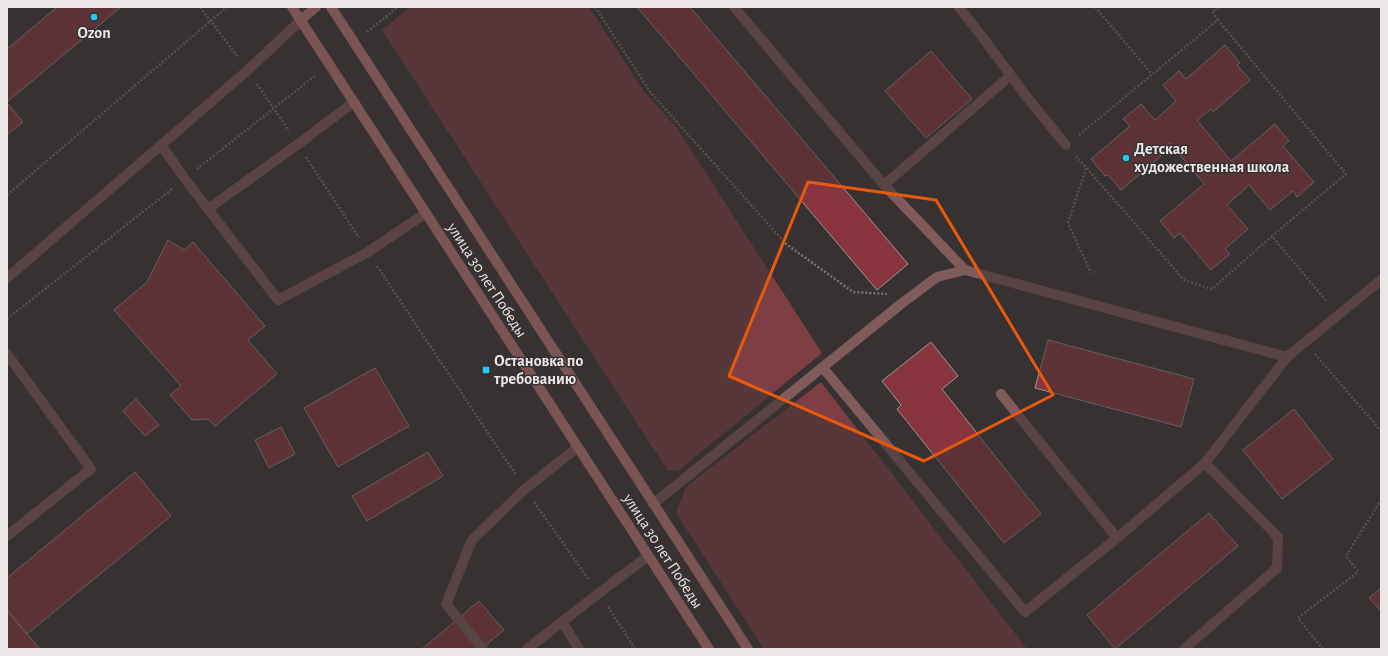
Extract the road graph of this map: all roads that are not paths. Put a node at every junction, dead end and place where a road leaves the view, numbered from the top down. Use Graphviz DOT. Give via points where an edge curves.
graph roads {
  1 [pos="292,7"];
  2 [pos="316,7"];
  3 [pos="331,7"];
  4 [pos="734,7"];
  5 [pos="959,7"];
  6 [pos="301,20"];
  7 [pos="1010,76"];
  8 [pos="354,102"];
  9 [pos="161,145"];
  10 [pos="1066,145"];
  11 [pos="884,185"];
  12 [pos="208,209"];
  13 [pos="426,213"];
  14 [pos="965,270"];
  15 [pos="7,278"];
  16 [pos="1381,280"];
  17 [pos="7,354"];
  18 [pos="1287,357"];
  19 [pos="823,368"];
  20 [pos="1001,394"];
  21 [pos="578,447"];
  22 [pos="1205,463"];
  23 [pos="653,504"];
  24 [pos="7,536"];
  25 [pos="1117,538"];
  26 [pos="648,556"];
  27 [pos="562,622"];
  28 [pos="483,649"];
  29 [pos="527,649"];
  30 [pos="578,649"];
  31 [pos="709,649"];
  32 [pos="748,649"];
  33 [pos="1184,649"];
  1 -- 6 [label="main road, улица 30 лет Победы"];
  2 -- 6 [label="main road"];
  3 -- 23 [label="main road"];
  4 -- 11 [label="street"];
  5 -- 7 [label="street"];
  6 -- 8 [label="main road, улица 30 лет Победы"];
  6 -- 9 [label="street"];
  7 -- 10 [label="street"];
  7 -- 11 [label="street"];
  8 -- 12 [label="street"];
  8 -- 13 [label="main road, улица 30 лет Победы"];
  9 -- 12 [label="street"];
  9 -- 15 [label="street"];
  11 -- 14 [label="street"];
  12 -- 13 [label="street" via="278,300 368,252"];
  13 -- 21 [label="main road, улица 30 лет Победы"];
  14 -- 18 [label="street"];
  14 -- 19 [label="street" via="937,277"];
  16 -- 18 [label="street"];
  17 -- 24 [label="street" via="91,469"];
  18 -- 22 [label="street"];
  19 -- 23 [label="street"];
  19 -- 25 [label="street" via="1025,612"];
  20 -- 25 [label="street"];
  21 -- 26 [label="main road, улица 30 лет Победы"];
  21 -- 28 [label="street" via="525,489 472,540 446,604"];
  22 -- 25 [label="street"];
  22 -- 33 [label="street" via="1278,537 1277,568"];
  23 -- 32 [label="main road"];
  26 -- 27 [label="street"];
  26 -- 31 [label="main road, улица 30 лет Победы"];
  27 -- 29 [label="street"];
  27 -- 30 [label="street"];
}
